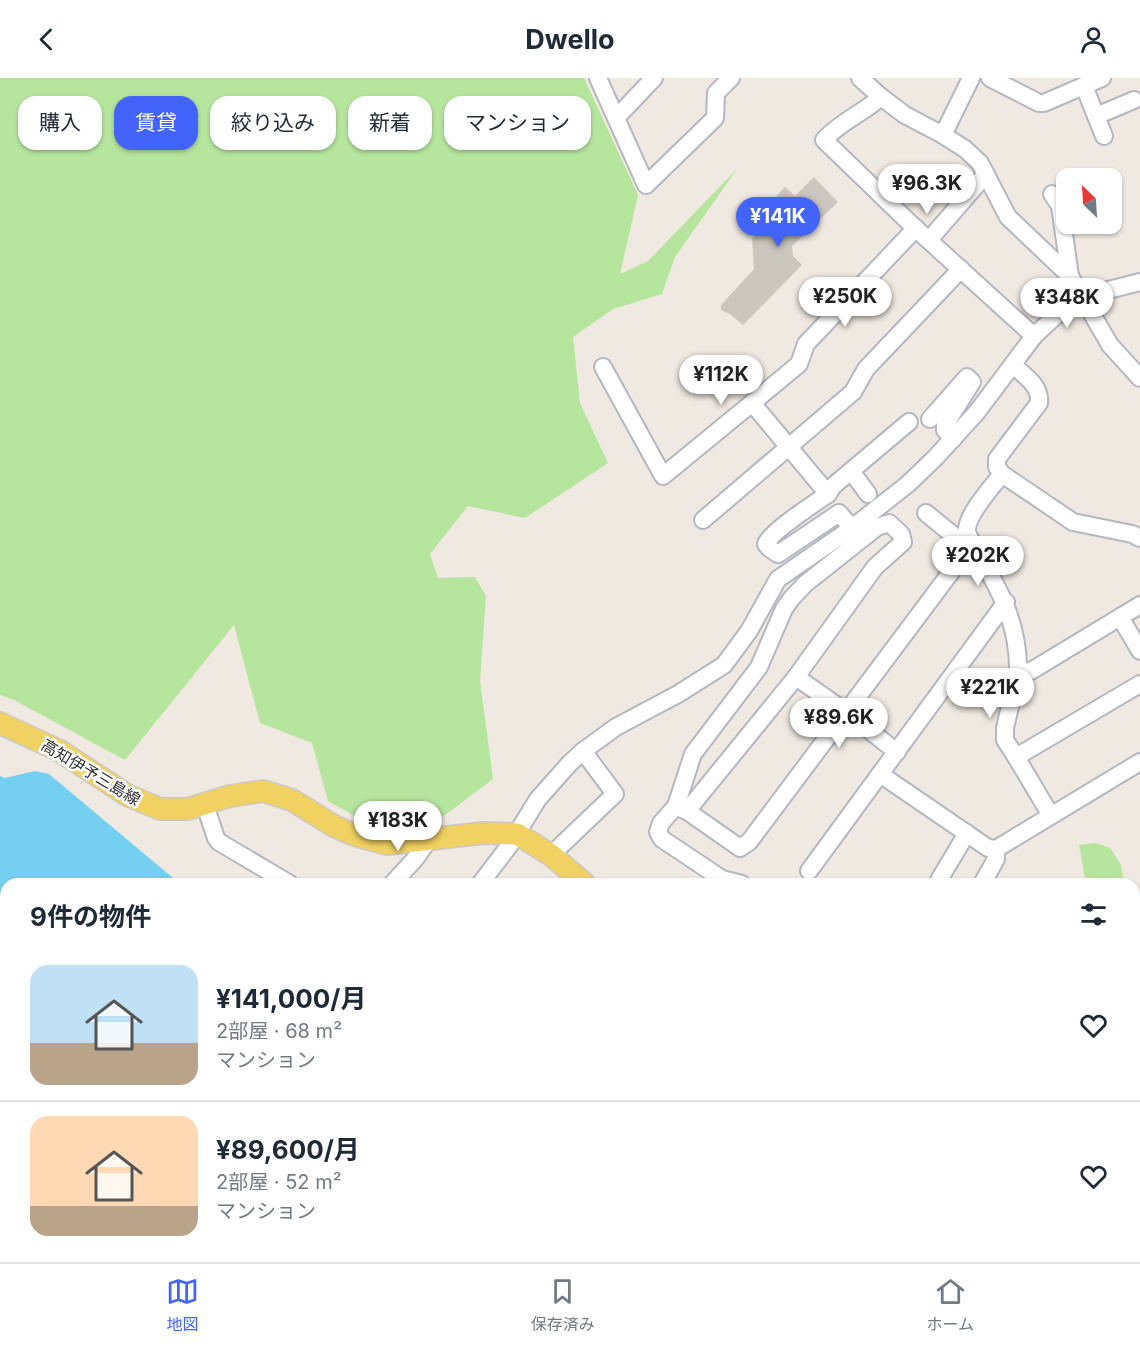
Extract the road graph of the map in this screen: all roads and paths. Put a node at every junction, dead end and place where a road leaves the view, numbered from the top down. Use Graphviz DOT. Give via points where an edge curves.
graph roads {
  1 [pos="598,78"];
  2 [pos="654,78"];
  3 [pos="731,78"];
  4 [pos="860,78"];
  5 [pos="971,78"];
  6 [pos="990,78"];
  7 [pos="1102,78"];
  8 [pos="1084,86"];
  9 [pos="881,98"];
  10 [pos="1134,100"];
  11 [pos="1096,116"];
  12 [pos="616,118"];
  13 [pos="943,135"];
  14 [pos="1104,135"];
  15 [pos="986,174"];
  16 [pos="1052,194"];
  17 [pos="922,234"];
  18 [pos="961,269"];
  19 [pos="1070,276"];
  20 [pos="1140,282"];
  21 [pos="1081,297"];
  22 [pos="1034,336"];
  23 [pos="1014,366"];
  24 [pos="603,367"];
  25 [pos="1140,378"];
  26 [pos="752,403"];
  27 [pos="930,419"];
  28 [pos="909,422"];
  29 [pos="953,439"];
  30 [pos="789,446"];
  31 [pos="851,471"];
  32 [pos="1002,474"];
  33 [pos="828,494"];
  34 [pos="868,494"];
  35 [pos="926,513"];
  36 [pos="703,520"];
  37 [pos="852,528"];
  38 [pos="1137,535"];
  39 [pos="971,547"];
  40 [pos="1006,602"];
  41 [pos="1140,605"];
  42 [pos="1120,617"];
  43 [pos="1140,651"];
  44 [pos="1018,672"];
  45 [pos="796,676"];
  46 [pos="1140,684"];
  47 [pos="846,712"];
  48 [pos="0,723"];
  49 [pos="583,751"];
  50 [pos="897,752"];
  51 [pos="1016,757"];
  52 [pos="1140,762"];
  53 [pos="880,774"];
  54 [pos="205,805"];
  55 [pos="681,809"];
  56 [pos="1050,814"];
  57 [pos="967,833"];
  58 [pos="517,834"];
  59 [pos="428,841"];
  60 [pos="996,849"];
  61 [pos="551,855"];
  62 [pos="809,871"];
  63 [pos="280,878"];
  64 [pos="398,878"];
  65 [pos="484,878"];
  66 [pos="578,878"];
  67 [pos="720,878"];
  68 [pos="940,878"];
  69 [pos="985,878"];
  1 -- 12 [label="street"];
  2 -- 12 [label="street"];
  3 -- 12 [label="street" via="716,93 715,118 646,185"];
  4 -- 9 [label="street"];
  5 -- 13 [label="street"];
  6 -- 8 [label="street" via="1039,103"];
  7 -- 8 [label="street"];
  8 -- 11 [label="street"];
  9 -- 13 [label="street"];
  9 -- 17 [label="street" via="824,140"];
  10 -- 11 [label="street"];
  11 -- 14 [label="street"];
  13 -- 15 [label="street" via="965,149"];
  15 -- 17 [label="street"];
  15 -- 19 [label="street" via="1012,222"];
  16 -- 19 [label="street" via="1060,206"];
  17 -- 18 [label="street"];
  17 -- 26 [label="street" via="806,344 799,364"];
  18 -- 22 [label="street"];
  18 -- 30 [label="street" via="866,369 853,392"];
  19 -- 21 [label="street"];
  20 -- 21 [label="street"];
  21 -- 22 [label="street"];
  21 -- 25 [label="street" via="1110,345"];
  22 -- 23 [label="street"];
  23 -- 29 [label="street"];
  23 -- 32 [label="street" via="1036,387 1039,403 1001,451 997,467"];
  24 -- 26 [label="street" via="663,476"];
  26 -- 30 [label="street"];
  27 -- 29 [label="street" via="967,377 972,382 945,425"];
  28 -- 31 [label="street"];
  29 -- 37 [label="street" via="908,484"];
  30 -- 33 [label="street"];
  30 -- 36 [label="street"];
  31 -- 33 [label="street"];
  31 -- 34 [label="street"];
  32 -- 38 [label="street" via="1073,522"];
  32 -- 39 [label="street" via="974,511 967,532"];
  33 -- 37 [label="street" via="776,532 766,544 778,554 839,513"];
  35 -- 39 [label="street"];
  37 -- 49 [label="street" via="778,579 724,665 616,727"];
  39 -- 40 [label="street"];
  39 -- 47 [label="street"];
  40 -- 44 [label="street" via="1017,640"];
  40 -- 50 [label="street"];
  41 -- 42 [label="street"];
  42 -- 43 [label="street"];
  42 -- 44 [label="street" via="1031,671"];
  44 -- 51 [label="street" via="1005,734 1005,741"];
  45 -- 47 [label="street"];
  45 -- 55 [label="street"];
  45 -- 55 [label="street" via="875,567 903,542 901,534 889,523 877,527 791,599 759,667 693,754"];
  46 -- 51 [label="street"];
  47 -- 50 [label="street"];
  47 -- 55 [label="street" via="749,842 740,848"];
  48 -- 54 [label="main road, 高知伊予三島線" via="60,751 148,805 173,810"];
  49 -- 58 [label="street" via="553,780 526,815"];
  49 -- 61 [label="street" via="615,794"];
  50 -- 53 [label="street"];
  51 -- 56 [label="street"];
  52 -- 56 [label="street"];
  53 -- 57 [label="street"];
  53 -- 62 [label="street"];
  54 -- 59 [label="main road, 高知伊予三島線" via="263,791 292,800 334,826 368,840 387,844"];
  54 -- 63 [label="street" via="219,842"];
  55 -- 67 [label="street" via="661,823 658,832 662,839"];
  56 -- 60 [label="street"];
  57 -- 60 [label="street"];
  57 -- 68 [label="street"];
  58 -- 59 [label="main road, 高知伊予三島線" via="483,833"];
  58 -- 61 [label="main road"];
  58 -- 65 [label="street"];
  59 -- 64 [label="street"];
  60 -- 69 [label="street" via="996,859"];
  61 -- 66 [label="main road"];
}
